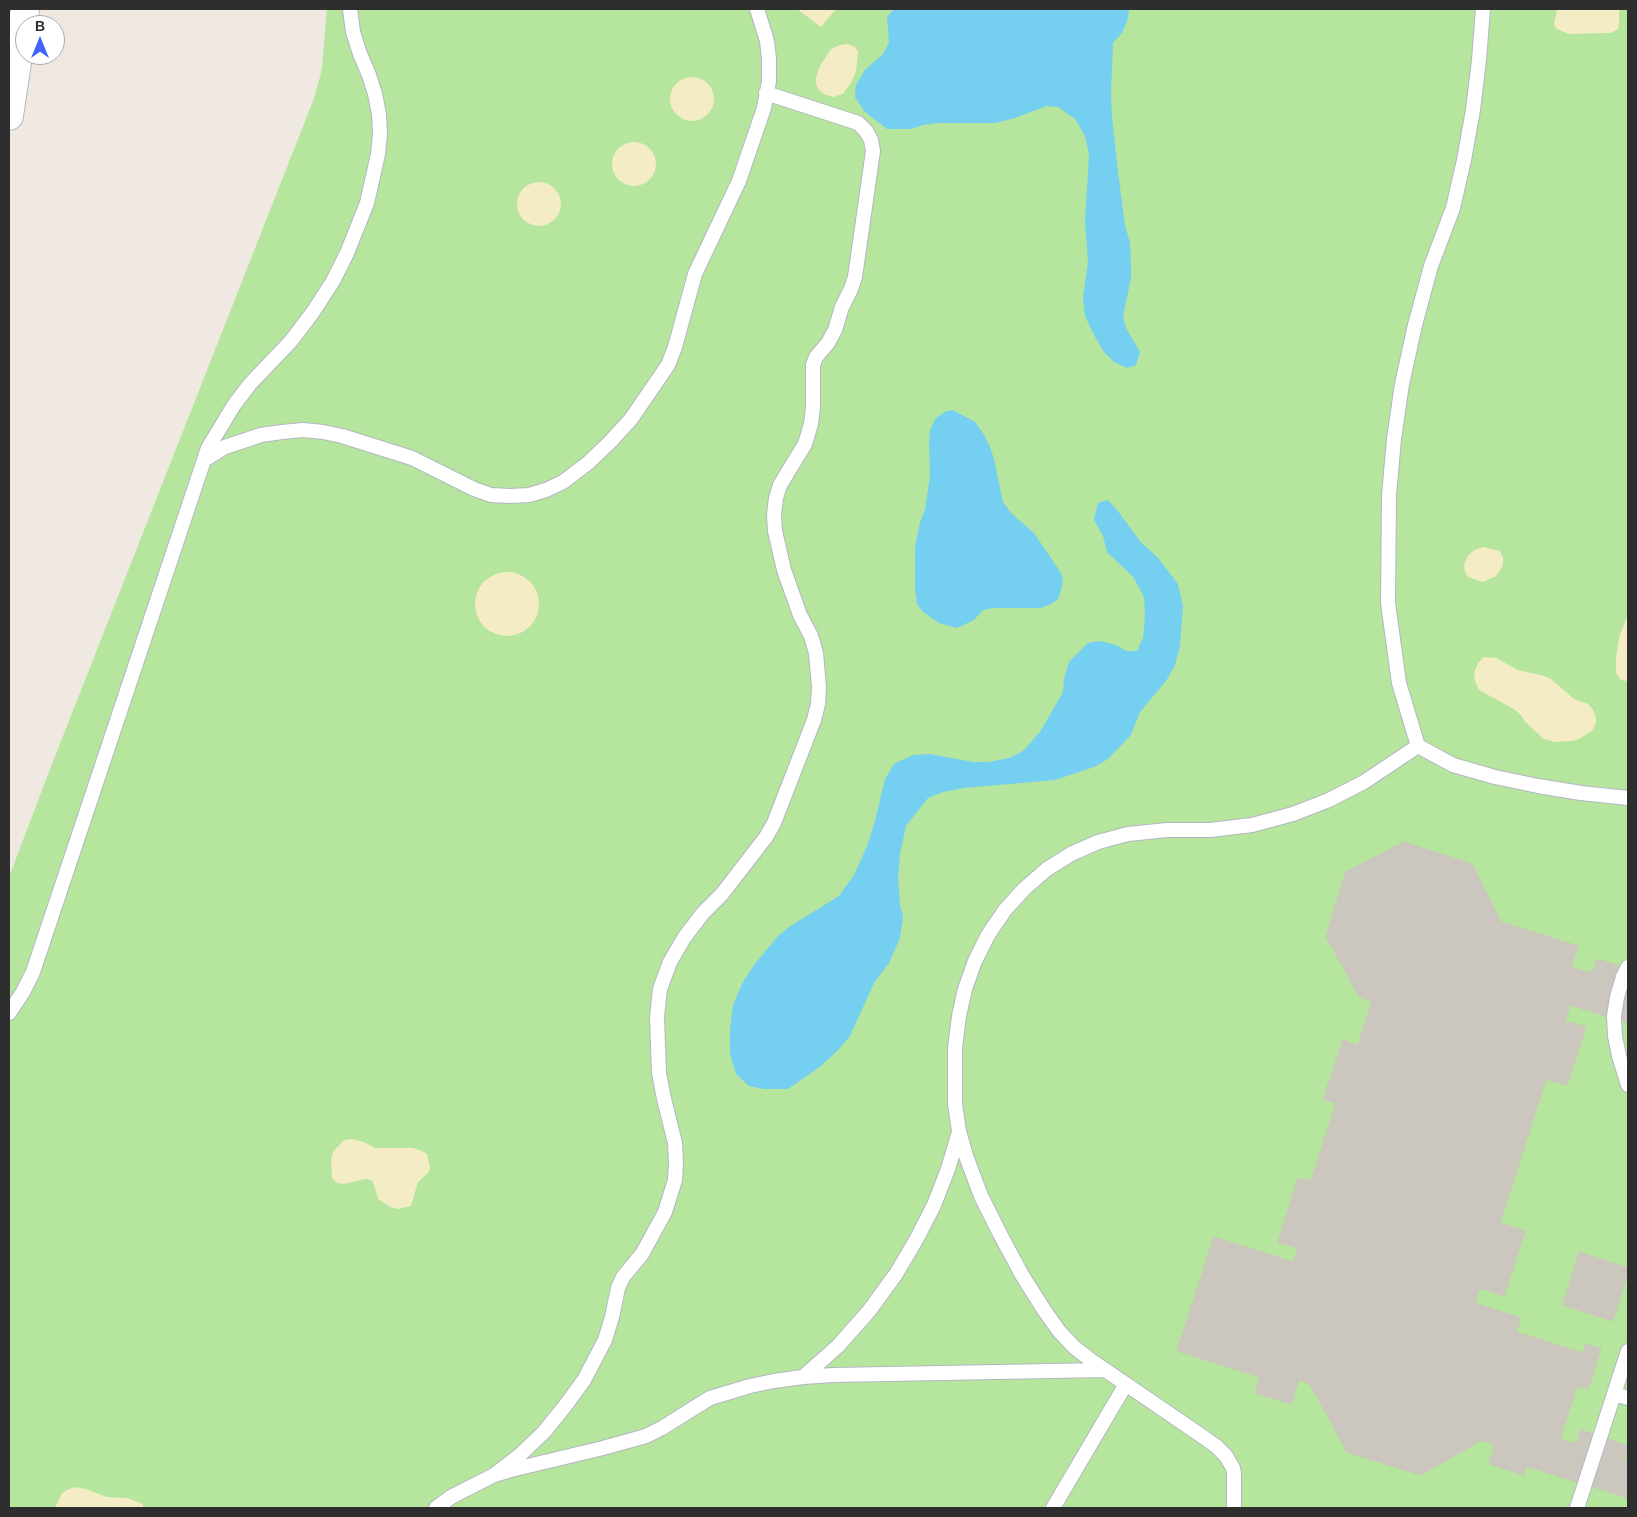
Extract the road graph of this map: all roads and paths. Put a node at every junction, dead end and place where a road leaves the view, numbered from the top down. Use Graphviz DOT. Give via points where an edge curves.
graph roads {
  1 [pos="25,9"];
  2 [pos="350,9"];
  3 [pos="757,9"];
  4 [pos="1483,9"];
  5 [pos="766,93"];
  6 [pos="9,116"];
  7 [pos="204,460"];
  8 [pos="1418,746"];
  9 [pos="1628,798"];
  10 [pos="1628,967"];
  11 [pos="9,1013"];
  12 [pos="1628,1085"];
  13 [pos="959,1131"];
  14 [pos="1628,1351"];
  15 [pos="1105,1370"];
  16 [pos="803,1376"];
  17 [pos="1126,1384"];
  18 [pos="1614,1394"];
  19 [pos="1628,1398"];
  20 [pos="494,1476"];
  21 [pos="436,1508"];
  22 [pos="1053,1508"];
  23 [pos="1234,1508"];
  24 [pos="1577,1508"];
  1 -- 6 [label="street"];
  2 -- 7 [label="lane" via="353,32 379,114 378,154 366,203 333,281 291,341 234,405"];
  3 -- 5 [label="lane" via="767,41 769,81"];
  4 -- 8 [label="lane" via="1473,110 1464,160 1415,325 1402,384 1389,495 1388,603 1399,683"];
  5 -- 7 [label="lane" via="739,182 695,274 668,365 631,419 588,463 563,482 529,495 492,494 474,489 395,452 342,436 303,430 261,435 225,447"];
  5 -- 20 [label="lane" via="858,123 871,140 873,151 855,277 835,330 813,365 811,424 805,444 780,485 774,514 784,570 816,653 818,704 774,823 734,879 684,938 660,989 657,1017 659,1073 675,1143 676,1162 675,1180 665,1212 642,1254 623,1277 605,1340 584,1380 544,1432"];
  7 -- 11 [label="lane" via="33,972"];
  8 -- 9 [label="lane" via="1453,765 1495,777 1573,792"];
  8 -- 13 [label="lane" via="1364,782 1293,814 1210,830 1128,834 1098,842 1072,854 1039,876 1005,910 988,935 965,989 955,1048 955,1104"];
  10 -- 12 [label="lane" via="1617,996 1614,1016 1619,1056"];
  13 -- 15 [label="lane" via="982,1196 1022,1275 1059,1331 1074,1347"];
  13 -- 16 [label="lane" via="934,1204 896,1274 838,1346"];
  14 -- 18 [label="lane"];
  15 -- 16 [label="lane"];
  15 -- 17 [label="lane"];
  16 -- 20 [label="lane" via="710,1398 662,1428 638,1438"];
  17 -- 22 [label="lane"];
  17 -- 23 [label="lane" via="1226,1456 1234,1474"];
  18 -- 19 [label="lane"];
  18 -- 24 [label="lane"];
  20 -- 21 [label="lane" via="458,1493"];
}
